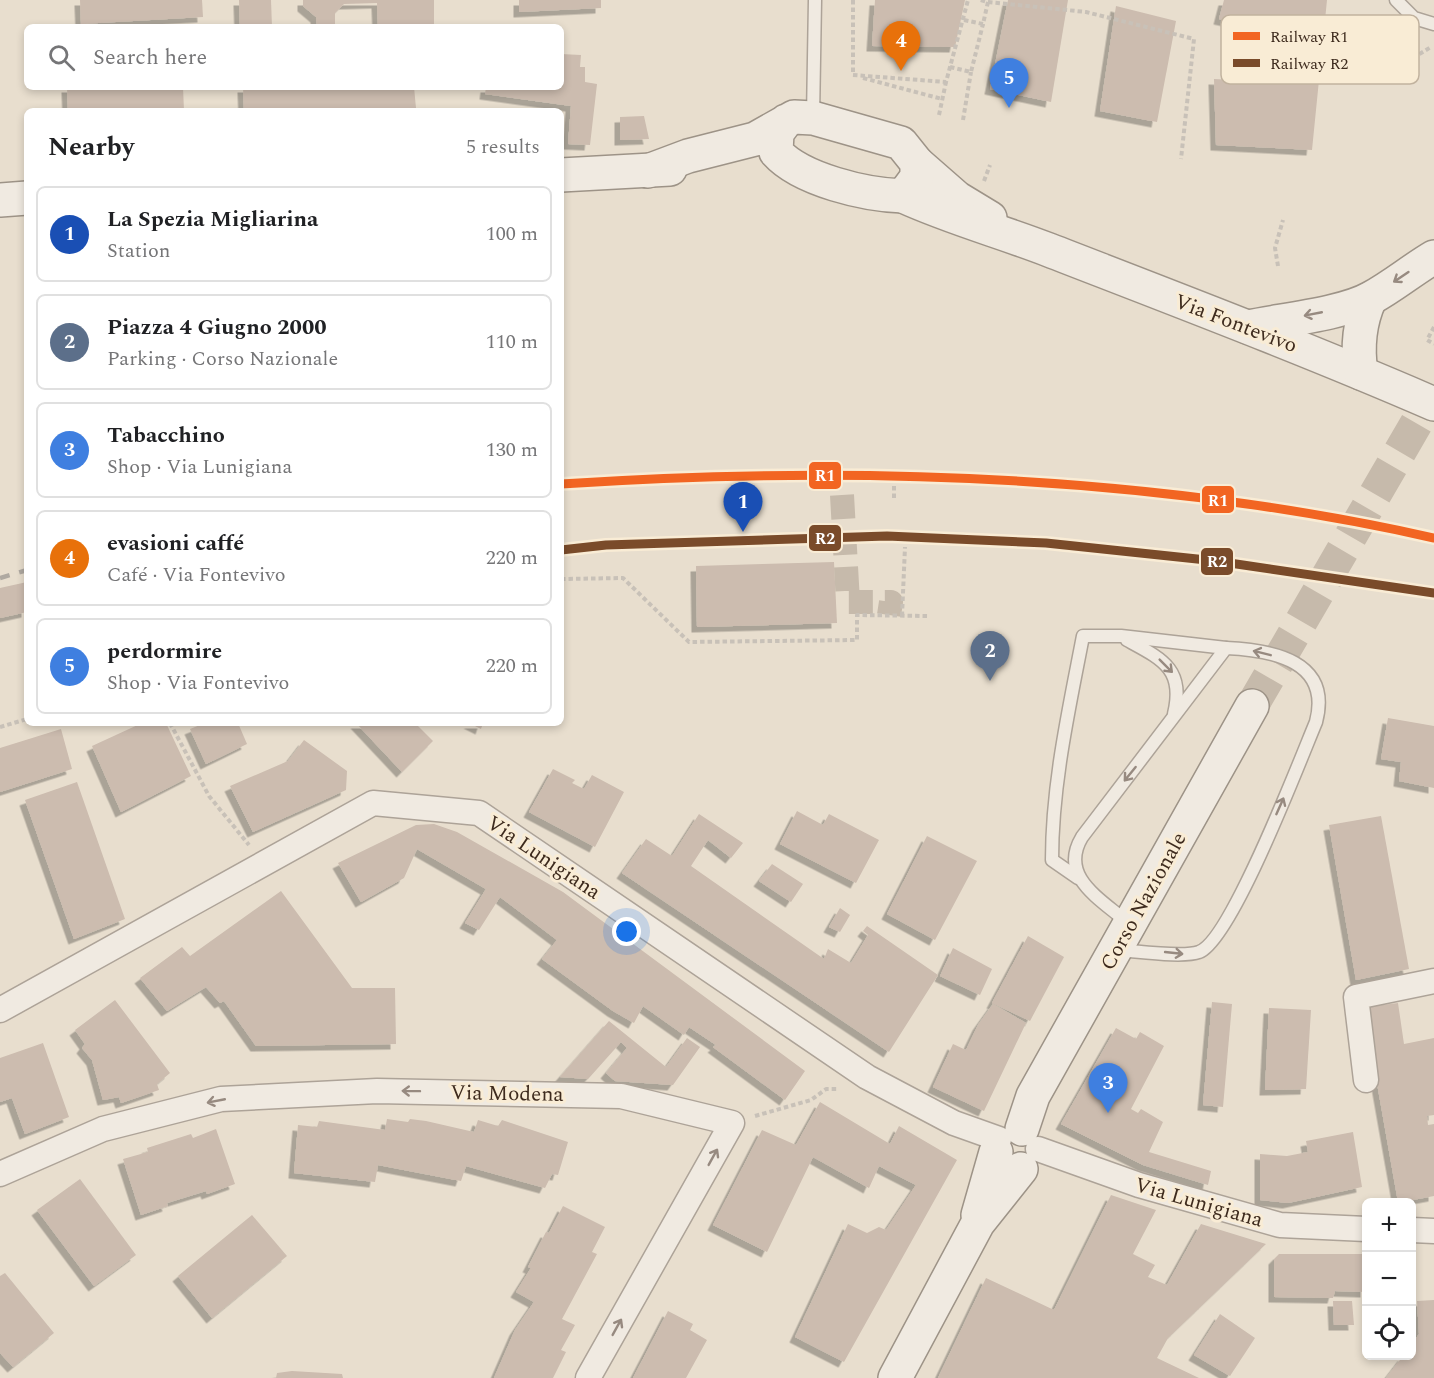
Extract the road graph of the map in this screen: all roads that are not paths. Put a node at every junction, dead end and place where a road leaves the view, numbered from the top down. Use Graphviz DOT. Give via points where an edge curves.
graph roads {
  1 [pos="815,0"];
  2 [pos="1396,0"];
  3 [pos="1411,15"];
  4 [pos="1419,20"];
  5 [pos="1434,24"];
  6 [pos="799,120"];
  7 [pos="784,161"];
  8 [pos="917,163"];
  9 [pos="648,171"];
  10 [pos="564,175"];
  11 [pos="903,196"];
  12 [pos="24,198"];
  13 [pos="0,200"];
  14 [pos="1037,246"];
  15 [pos="1434,257"];
  16 [pos="1370,299"];
  17 [pos="1248,327"];
  18 [pos="1369,376"];
  19 [pos="1434,394"];
  20 [pos="1434,404"];
  21 [pos="1121,636"];
  22 [pos="1226,648"];
  23 [pos="1252,706"];
  24 [pos="1174,716"];
  25 [pos="1078,878"];
  26 [pos="1123,938"];
  27 [pos="1434,981"];
  28 [pos="0,1010"];
  29 [pos="1366,1080"];
  30 [pos="1015,1148"];
  31 [pos="0,1174"];
  32 [pos="1362,1229"];
  33 [pos="1416,1230"];
  34 [pos="1434,1231"];
  35 [pos="588,1378"];
  36 [pos="895,1378"];
  1 -- 6 [label="lane"];
  2 -- 3 [label="lane"];
  4 -- 5 [label="lane"];
  6 -- 7 [label="street" via="777,133 776,152"];
  6 -- 8 [label="street, Via Fontevivo" via="901,143"];
  6 -- 9 [label="street, Via Fontevivo" via="755,139"];
  7 -- 9 [label="street, Via Fontevivo"];
  7 -- 11 [label="street, Via Fontevivo" via="798,170 877,195"];
  8 -- 11 [label="street" via="917,177"];
  8 -- 14 [label="street, Via Fontevivo" via="957,198"];
  9 -- 10 [label="street, Via Fontevivo"];
  11 -- 14 [label="street, Via Fontevivo"];
  12 -- 13 [label="street"];
  14 -- 17 [label="street, Via Fontevivo"];
  15 -- 16 [label="street, one-way"];
  16 -- 17 [label="street, one-way" via="1316,315"];
  16 -- 18 [label="street" via="1360,328 1359,357"];
  17 -- 18 [label="street, Via Fontevivo"];
  18 -- 19 [label="street"];
  18 -- 20 [label="street, Via Fontevivo"];
  21 -- 22 [label="lane"];
  21 -- 24 [label="lane, one-way" via="1171,670 1178,695"];
  21 -- 25 [label="lane" via="1083,636 1059,766 1052,860"];
  22 -- 24 [label="lane"];
  26 -- 22 [label="lane, one-way" via="1184,954 1211,945 1256,863 1316,722 1317,684 1300,663"];
  23 -- 26 [label="street, Corso Nazionale"];
  24 -- 25 [label="lane, one-way" via="1077,846 1074,856"];
  25 -- 26 [label="lane"];
  26 -- 30 [label="street, Corso Nazionale" via="1033,1096"];
  27 -- 29 [label="street" via="1356,997"];
  28 -- 30 [label="street, Via Lunigiana" via="373,803 479,813 867,1077 954,1123"];
  30 -- 32 [label="street, Via Lunigiana" via="1280,1226"];
  30 -- 36 [label="street"];
  35 -- 31 [label="street, Via Modena, one-way" via="732,1124 621,1096 377,1090 221,1099 103,1129"];
  33 -- 34 [label="street"];
}
